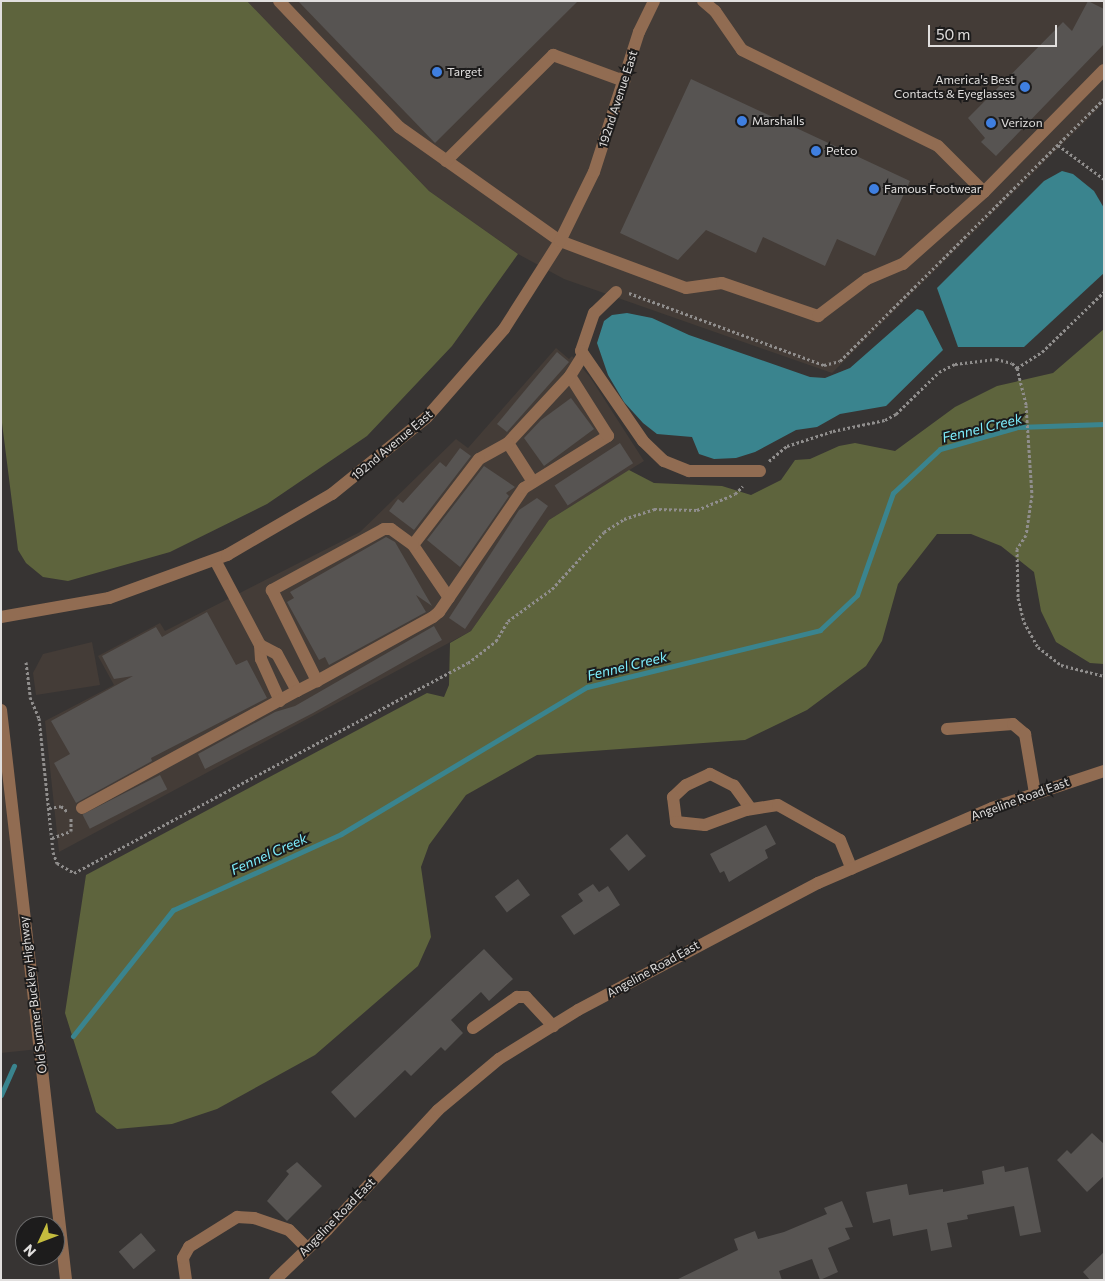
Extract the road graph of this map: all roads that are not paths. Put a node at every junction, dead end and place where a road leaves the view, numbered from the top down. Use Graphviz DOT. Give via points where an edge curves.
graph roads {
  1 [pos="279,1"];
  2 [pos="654,1"];
  3 [pos="703,1"];
  4 [pos="1104,70"];
  5 [pos="624,81"];
  6 [pos="446,161"];
  7 [pos="984,192"];
  8 [pos="560,241"];
  9 [pos="616,292"];
  10 [pos="584,355"];
  11 [pos="570,376"];
  12 [pos="508,444"];
  13 [pos="760,471"];
  14 [pos="533,482"];
  15 [pos="413,545"];
  16 [pos="215,560"];
  17 [pos="449,598"];
  18 [pos="1,618"];
  19 [pos="260,645"];
  20 [pos="317,681"];
  21 [pos="297,691"];
  22 [pos="280,700"];
  23 [pos="1,710"];
  24 [pos="948,729"];
  25 [pos="1104,771"];
  26 [pos="1035,793"];
  27 [pos="82,808"];
  28 [pos="751,809"];
  29 [pos="852,868"];
  30 [pos="553,1026"];
  31 [pos="473,1028"];
  32 [pos="307,1248"];
  33 [pos="66,1280"];
  34 [pos="186,1280"];
  35 [pos="275,1280"];
  1 -- 6 [label="street" via="399,127"];
  2 -- 5 [label="street, 192nd Avenue East"];
  3 -- 7 [label="street" via="715,11 742,50 928,140"];
  4 -- 7 [label="street"];
  5 -- 6 [label="street" via="553,55"];
  5 -- 8 [label="street, 192nd Avenue East" via="594,172"];
  6 -- 8 [label="street"];
  7 -- 8 [label="street" via="903,264 867,279 818,316 722,282 686,288"];
  8 -- 16 [label="street, 192nd Avenue East" via="504,329 427,417 332,494"];
  9 -- 10 [label="street" via="594,313 581,345"];
  10 -- 11 [label="street"];
  10 -- 13 [label="street" via="623,416 664,461 689,471"];
  11 -- 12 [label="street"];
  11 -- 14 [label="street" via="608,436"];
  12 -- 14 [label="street"];
  12 -- 15 [label="street" via="479,459"];
  14 -- 17 [label="street" via="524,488"];
  15 -- 17 [label="street"];
  15 -- 20 [label="street" via="391,529 384,529 272,590"];
  16 -- 18 [label="street, 192nd Avenue East" via="108,598"];
  16 -- 19 [label="street"];
  17 -- 20 [label="street" via="433,617"];
  19 -- 21 [label="street" via="277,654"];
  19 -- 22 [label="street" via="261,658"];
  20 -- 21 [label="street"];
  21 -- 22 [label="street"];
  22 -- 27 [label="street"];
  23 -- 33 [label="street, Old Sumner Buckley Highway"];
  24 -- 26 [label="street" via="1013,724 1026,734"];
  25 -- 26 [label="street, Angeline Road East"];
  26 -- 29 [label="street, Angeline Road East"];
  28 -- 28 [label="street" via="705,825 676,822 674,797 686,784 710,774 734,786"];
  28 -- 29 [label="street" via="778,805 840,840"];
  29 -- 30 [label="street, Angeline Road East" via="682,952"];
  30 -- 31 [label="street" via="526,997 518,997"];
  30 -- 32 [label="street, Angeline Road East" via="498,1059 438,1110"];
  32 -- 34 [label="street" via="289,1230 254,1218 237,1217 189,1247 183,1258"];
  32 -- 35 [label="street, Angeline Road East"];
}
